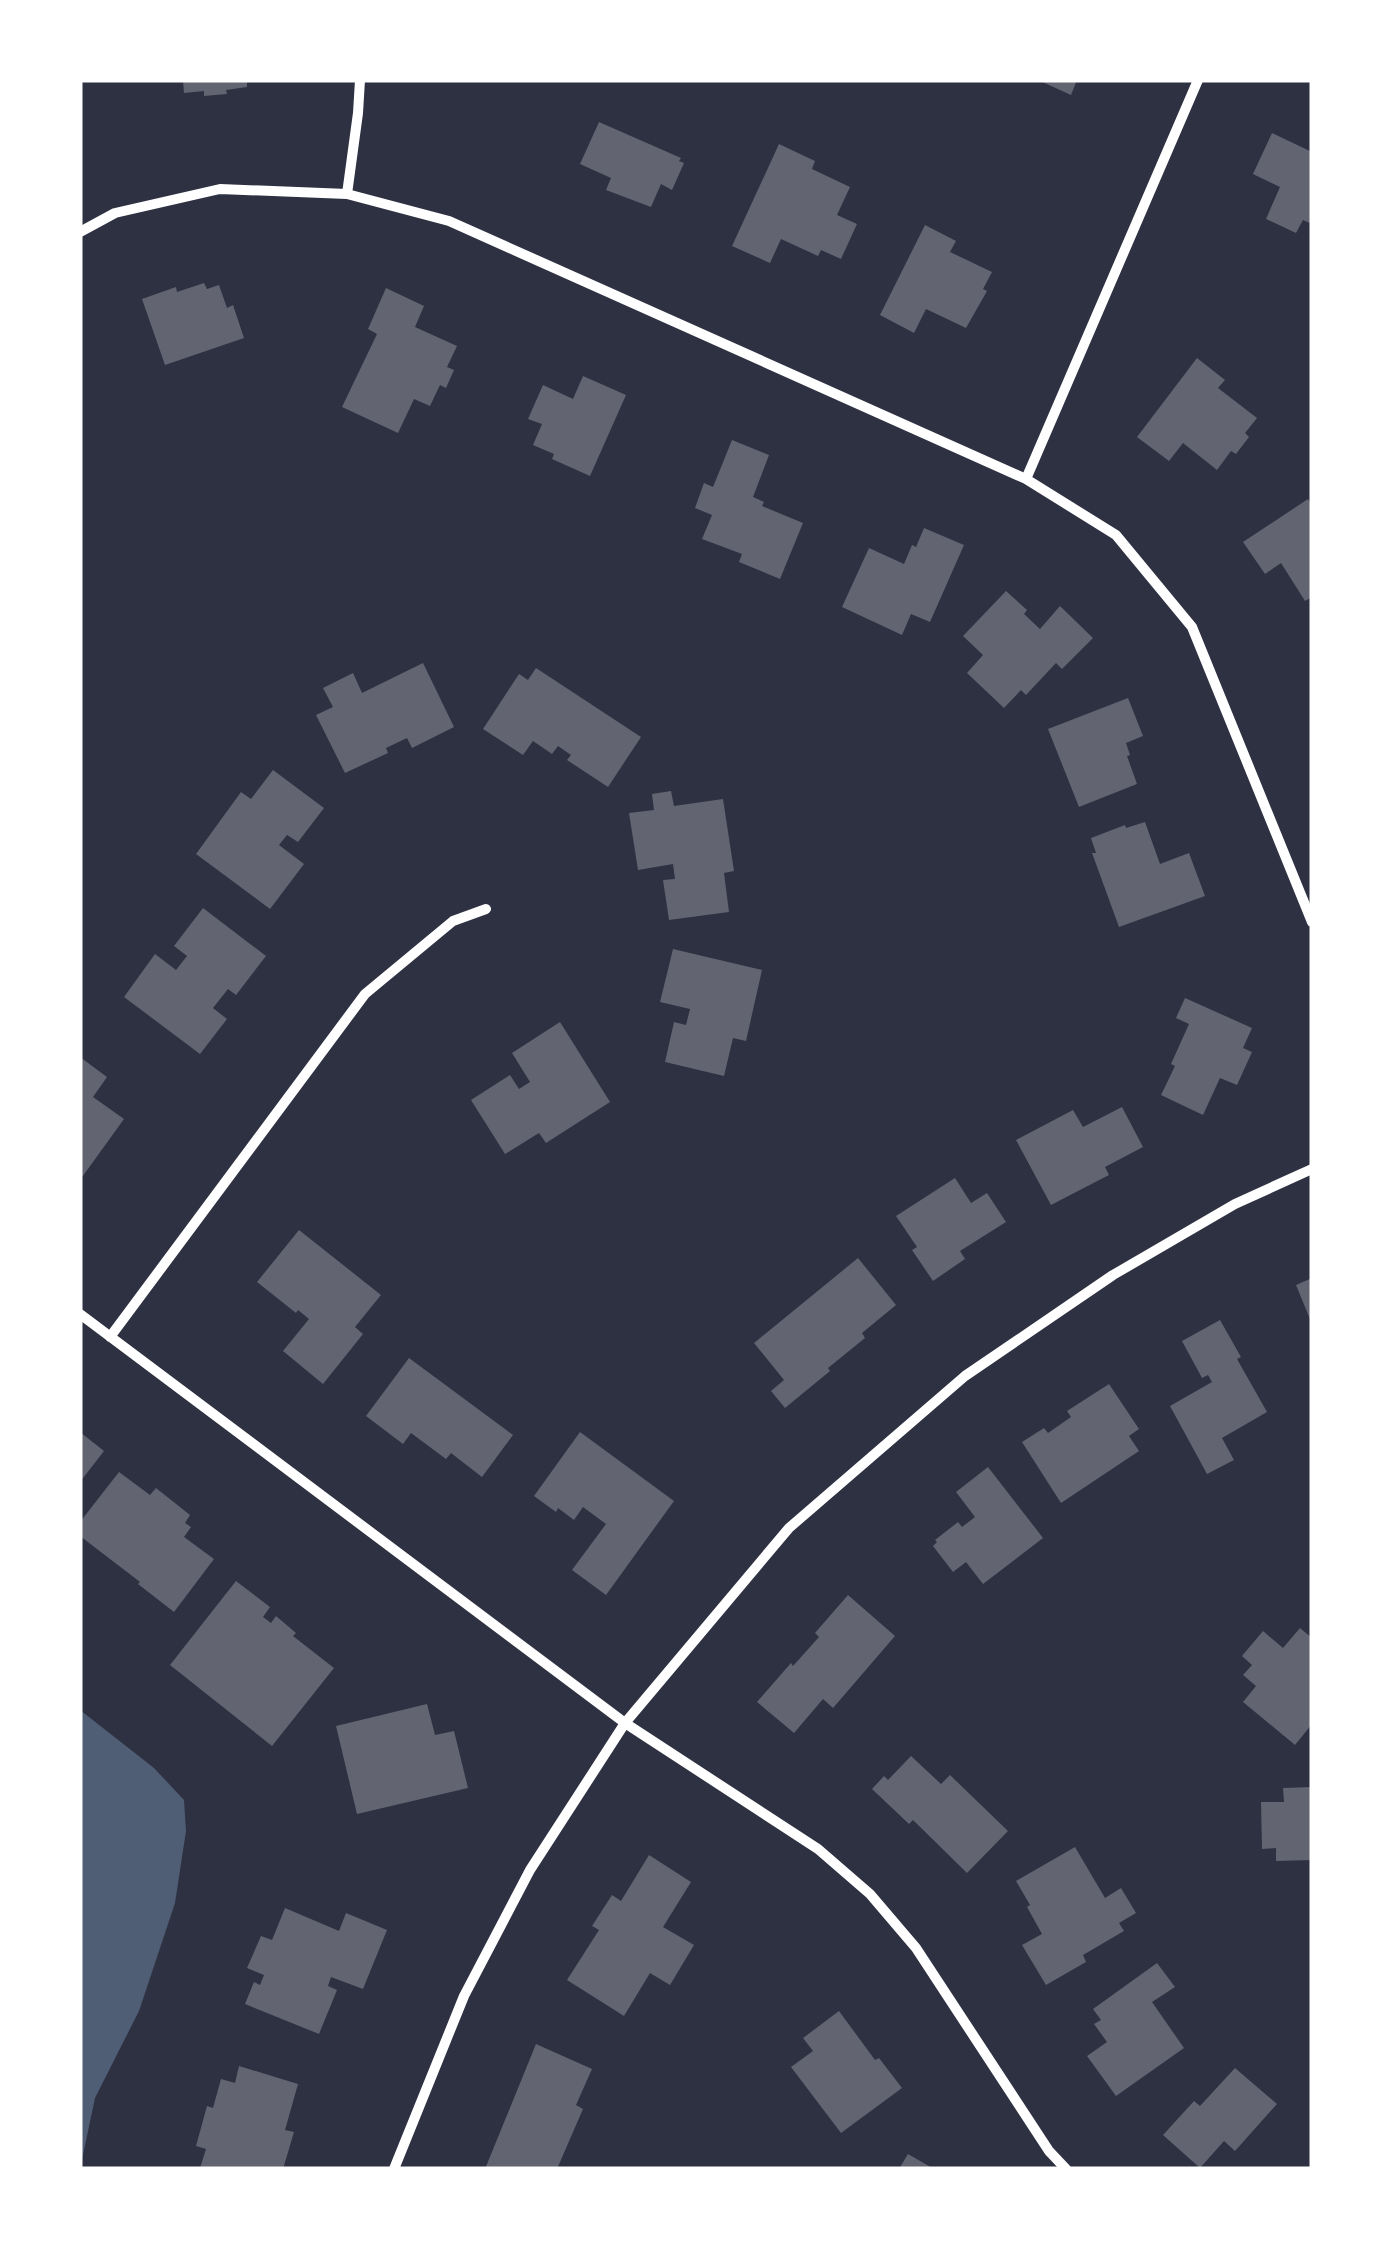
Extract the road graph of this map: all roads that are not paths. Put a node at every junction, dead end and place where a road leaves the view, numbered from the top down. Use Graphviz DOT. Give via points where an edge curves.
graph roads {
  1 [pos="360,80"];
  2 [pos="1198,80"];
  3 [pos="346,194"];
  4 [pos="80,232"];
  5 [pos="1026,479"];
  6 [pos="486,909"];
  7 [pos="1312,922"];
  8 [pos="1312,1169"];
  9 [pos="80,1314"];
  10 [pos="110,1337"];
  11 [pos="624,1723"];
  12 [pos="394,2169"];
  13 [pos="1066,2169"];
  1 -- 3 [label="street"];
  2 -- 5 [label="street"];
  3 -- 4 [label="street" via="220,189 115,213"];
  3 -- 5 [label="street" via="449,221"];
  5 -- 7 [label="street" via="1116,534 1192,627"];
  6 -- 10 [label="street" via="452,921 365,994"];
  8 -- 11 [label="street" via="1235,1204 1112,1275 965,1376 789,1528"];
  9 -- 10 [label="street"];
  10 -- 11 [label="street"];
  11 -- 12 [label="street" via="530,1870 464,1996"];
  11 -- 13 [label="street" via="818,1848 870,1894 916,1948"];
}
